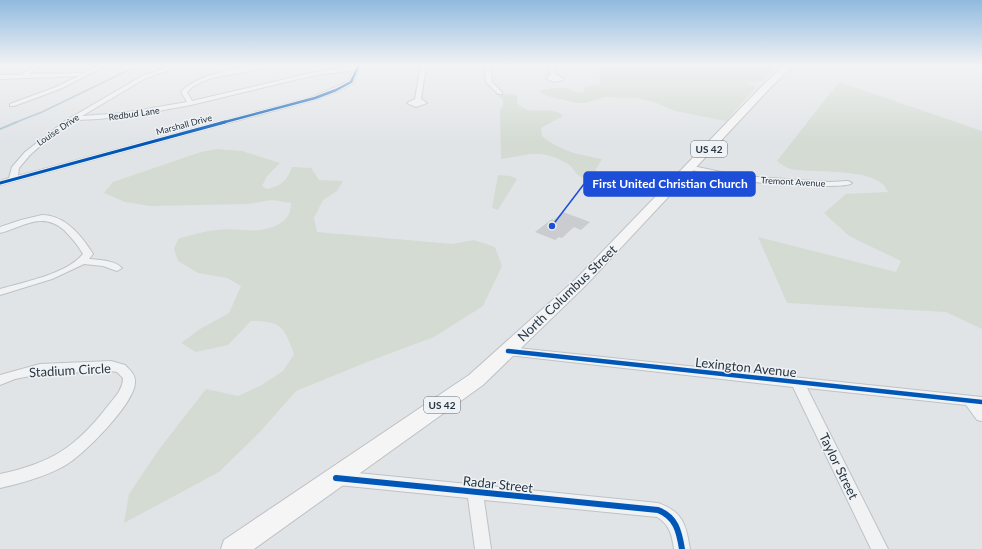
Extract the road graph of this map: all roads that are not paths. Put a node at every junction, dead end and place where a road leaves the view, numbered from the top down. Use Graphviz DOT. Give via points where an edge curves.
graph roads {
  1 [pos="51,91"];
  2 [pos="121,91"];
  3 [pos="185,91"];
  4 [pos="242,91"];
  5 [pos="335,91"];
  6 [pos="420,91"];
  7 [pos="498,91"];
  8 [pos="763,91"];
  9 [pos="500,93"];
  10 [pos="418,100"];
  11 [pos="191,103"];
  12 [pos="12,105"];
  13 [pos="74,118"];
  14 [pos="692,167"];
  15 [pos="13,179"];
  16 [pos="0,182"];
  17 [pos="848,183"];
  18 [pos="0,230"];
  19 [pos="83,261"];
  20 [pos="117,268"];
  21 [pos="0,292"];
  22 [pos="508,351"];
  23 [pos="0,380"];
  24 [pos="798,383"];
  25 [pos="976,401"];
  26 [pos="982,416"];
  27 [pos="336,478"];
  28 [pos="0,481"];
  29 [pos="475,492"];
  30 [pos="232,549"];
  31 [pos="483,549"];
  32 [pos="682,549"];
  33 [pos="880,549"];
  1 -- 12 [label="street"];
  2 -- 13 [label="street, Louise Drive"];
  3 -- 11 [label="street"];
  4 -- 11 [label="street, Redbud Lane"];
  5 -- 15 [label="street, Marshall Drive"];
  6 -- 10 [label="street"];
  7 -- 9 [label="street"];
  8 -- 14 [label="main road, US 42"];
  11 -- 13 [label="street, Redbud Lane" via="132,115"];
  13 -- 15 [label="street, Louise Drive" via="31,149 12,173"];
  14 -- 17 [label="street, Tremont Avenue" via="740,178"];
  14 -- 22 [label="main road, North Columbus Street / US 42" via="579,284"];
  15 -- 16 [label="street, Marshall Drive"];
  18 -- 19 [label="street" via="41,218 50,218 76,236 88,254"];
  19 -- 20 [label="street" via="105,263"];
  19 -- 21 [label="street" via="68,270"];
  22 -- 24 [label="street, Lexington Avenue"];
  22 -- 27 [label="main road, North Columbus Street / US 42" via="470,384"];
  23 -- 28 [label="street, Stadium Circle" via="40,369 106,366 121,368 129,378 125,394 78,449 48,468 30,475"];
  24 -- 25 [label="street, Lexington Avenue"];
  24 -- 33 [label="street, Taylor Street"];
  25 -- 26 [label="street"];
  27 -- 29 [label="street, Radar Street"];
  27 -- 30 [label="main road, North Columbus Street / US 42"];
  29 -- 31 [label="street"];
  29 -- 32 [label="street, Radar Street" via="658,510 675,522"];
}
